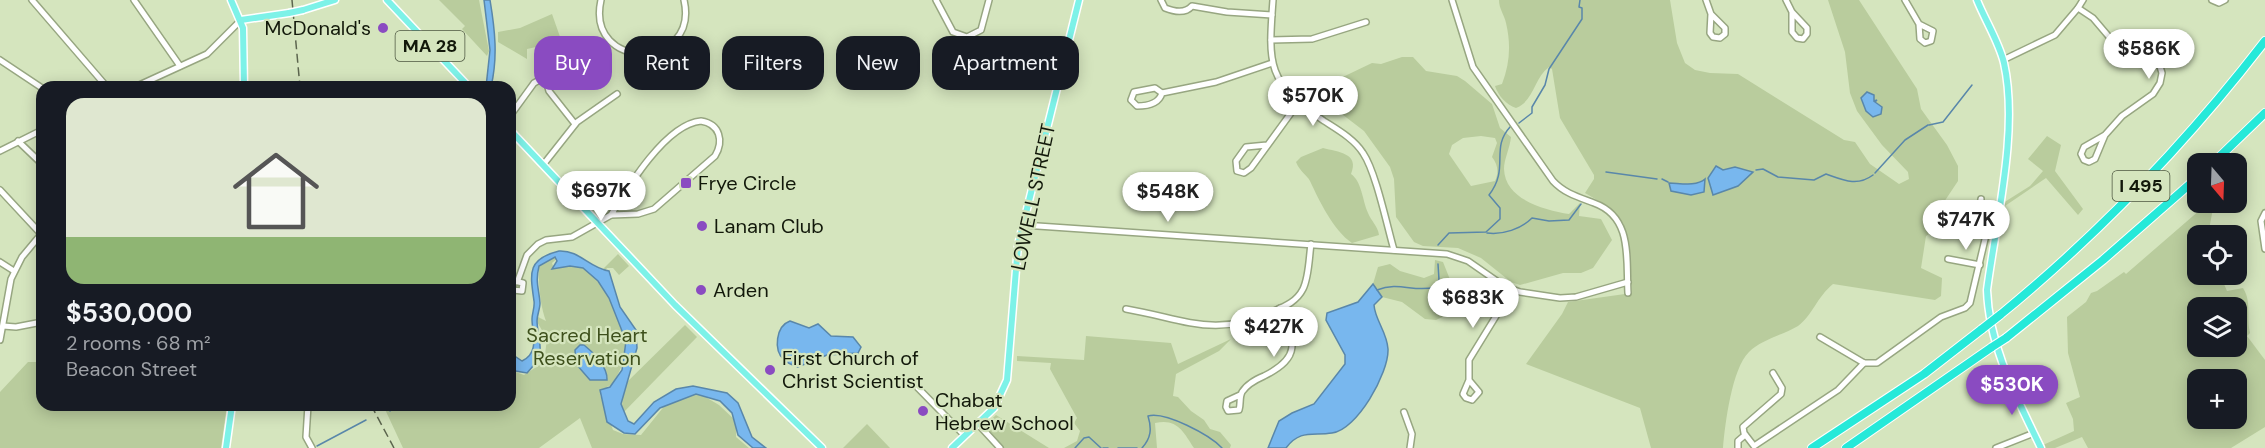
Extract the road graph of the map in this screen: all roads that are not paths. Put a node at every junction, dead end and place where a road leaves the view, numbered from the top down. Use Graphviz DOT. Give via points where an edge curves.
graph roads {
  1 [pos="32,0"];
  2 [pos="134,0"];
  3 [pos="231,0"];
  4 [pos="336,0"];
  5 [pos="601,0"];
  6 [pos="684,0"];
  7 [pos="936,0"];
  8 [pos="989,0"];
  9 [pos="1079,0"];
  10 [pos="1161,0"];
  11 [pos="1273,0"];
  12 [pos="1452,0"];
  13 [pos="1706,0"];
  14 [pos="1786,0"];
  15 [pos="1905,0"];
  16 [pos="1977,0"];
  17 [pos="2083,0"];
  18 [pos="2212,0"];
  19 [pos="2225,0"];
  20 [pos="389,1"];
  21 [pos="1191,3"];
  22 [pos="2078,8"];
  23 [pos="1792,12"];
  24 [pos="1711,14"];
  25 [pos="1272,15"];
  26 [pos="241,20"];
  27 [pos="1365,22"];
  28 [pos="1919,24"];
  29 [pos="1271,40"];
  30 [pos="2265,40"];
  31 [pos="0,60"];
  32 [pos="2003,60"];
  33 [pos="1272,63"];
  34 [pos="180,66"];
  35 [pos="102,81"];
  36 [pos="148,81"];
  37 [pos="244,81"];
  38 [pos="463,81"];
  39 [pos="36,84"];
  40 [pos="1162,93"];
  41 [pos="617,94"];
  42 [pos="1299,102"];
  43 [pos="516,108"];
  44 [pos="2265,113"];
  45 [pos="576,124"];
  46 [pos="36,133"];
  47 [pos="2105,135"];
  48 [pos="516,136"];
  49 [pos="18,141"];
  50 [pos="1267,145"];
  51 [pos="0,151"];
  52 [pos="2223,153"];
  53 [pos="36,158"];
  54 [pos="543,165"];
  55 [pos="2187,187"];
  56 [pos="0,190"];
  57 [pos="1982,199"];
  58 [pos="2265,213"];
  59 [pos="611,215"];
  60 [pos="598,222"];
  61 [pos="1023,225"];
  62 [pos="36,228"];
  63 [pos="1994,234"];
  64 [pos="1986,235"];
  65 [pos="36,242"];
  66 [pos="1311,244"];
  67 [pos="2265,249"];
  68 [pos="1394,250"];
  69 [pos="1948,259"];
  70 [pos="0,262"];
  71 [pos="1980,265"];
  72 [pos="14,271"];
  73 [pos="516,275"];
  74 [pos="1628,282"];
  75 [pos="1512,290"];
  76 [pos="1629,293"];
  77 [pos="1280,308"];
  78 [pos="1126,309"];
  79 [pos="36,323"];
  80 [pos="2,325"];
  81 [pos="1821,337"];
  82 [pos="0,340"];
  83 [pos="1864,363"];
  84 [pos="1773,373"];
  85 [pos="1469,380"];
  86 [pos="917,387"];
  87 [pos="1240,395"];
  88 [pos="231,411"];
  89 [pos="308,411"];
  90 [pos="1404,412"];
  91 [pos="978,424"];
  92 [pos="2034,433"];
  93 [pos="1745,435"];
  94 [pos="965,436"];
  95 [pos="1753,447"];
  96 [pos="226,448"];
  97 [pos="312,448"];
  98 [pos="822,448"];
  99 [pos="952,448"];
  100 [pos="1000,448"];
  101 [pos="1410,448"];
  102 [pos="1738,448"];
  103 [pos="1812,448"];
  104 [pos="1846,448"];
  105 [pos="1996,448"];
  106 [pos="2041,448"];
  1 -- 35 [label="street"];
  2 -- 34 [label="street"];
  3 -- 26 [label="main road"];
  4 -- 26 [label="main road, bridge" via="289,13"];
  5 -- 6 [label="street" via="600,20 608,38 623,50 643,55 663,50 678,36 685,17"];
  7 -- 8 [label="street" via="953,32 967,37 981,30"];
  9 -- 61 [label="main road, LOWELL STREET"];
  10 -- 21 [label="street" via="1165,8 1177,11 1186,11"];
  11 -- 25 [label="street"];
  12 -- 74 [label="street" via="1473,67 1553,181 1568,193 1605,208 1619,223 1626,244"];
  13 -- 24 [label="street"];
  14 -- 23 [label="street"];
  15 -- 28 [label="street"];
  16 -- 32 [label="main road"];
  17 -- 22 [label="street"];
  18 -- 19 [label="street"];
  20 -- 38 [label="main road, MA 28"];
  21 -- 25 [label="street" via="1227,12"];
  22 -- 32 [label="street" via="2055,35"];
  22 -- 47 [label="street" via="2093,18 2107,36 2149,49 2162,69 2156,91 2122,116"];
  23 -- 23 [label="street" via="1808,28 1803,39 1793,34"];
  25 -- 29 [label="street"];
  26 -- 34 [label="street" via="207,54"];
  26 -- 37 [label="main road"];
  27 -- 29 [label="street" via="1312,39"];
  29 -- 33 [label="street"];
  30 -- 103 [label="highway, I 495, bridge" via="2197,126 2053,271 1924,374"];
  31 -- 39 [label="street"];
  32 -- 63 [label="main road" via="2009,116"];
  33 -- 40 [label="street" via="1216,82"];
  33 -- 42 [label="street" via="1280,83"];
  34 -- 36 [label="street"];
  40 -- 40 [label="street" via="1158,101 1147,105 1137,106 1131,100 1133,92 1145,88"];
  41 -- 45 [label="street"];
  42 -- 50 [label="street"];
  42 -- 68 [label="street" via="1364,154"];
  43 -- 45 [label="street" via="534,83 545,77 549,91"];
  44 -- 52 [label="highway"];
  45 -- 54 [label="street"];
  46 -- 49 [label="street"];
  47 -- 47 [label="street" via="2083,149 2084,160 2095,159"];
  48 -- 54 [label="main road"];
  49 -- 51 [label="street"];
  49 -- 53 [label="street"];
  50 -- 50 [label="street" via="1248,171 1237,171 1235,162 1246,147"];
  54 -- 60 [label="main road"];
  55 -- 104 [label="highway, I 495, bridge" via="2006,338"];
  56 -- 62 [label="street"];
  57 -- 64 [label="street" via="1978,228"];
  58 -- 67 [label="street" via="2261,221"];
  59 -- 59 [label="street" via="651,211 684,184 718,152 721,139 714,126 697,122 680,130 641,166"];
  59 -- 60 [label="street"];
  60 -- 73 [label="street" via="572,237 538,244"];
  60 -- 98 [label="main road" via="675,305"];
  61 -- 66 [label="street"];
  61 -- 91 [label="main road, LOWELL STREET" via="1007,380 994,408"];
  63 -- 64 [label="street"];
  63 -- 92 [label="main road" via="1988,306 2010,388"];
  64 -- 71 [label="street"];
  65 -- 72 [label="street"];
  66 -- 68 [label="street"];
  66 -- 77 [label="street" via="1304,287 1297,298"];
  68 -- 75 [label="street" via="1458,256"];
  69 -- 71 [label="street"];
  70 -- 72 [label="street"];
  71 -- 83 [label="street" via="1973,297 1965,308 1941,317 1884,360"];
  72 -- 80 [label="street"];
  74 -- 75 [label="street" via="1576,297"];
  74 -- 76 [label="street"];
  75 -- 85 [label="street" via="1470,355"];
  77 -- 78 [label="street" via="1238,324 1212,327"];
  77 -- 87 [label="street" via="1292,337 1290,357 1279,368 1251,382"];
  79 -- 80 [label="street"];
  80 -- 82 [label="street"];
  81 -- 83 [label="street"];
  83 -- 95 [label="street" via="1838,390"];
  84 -- 93 [label="street" via="1782,388 1781,394 1745,423"];
  86 -- 94 [label="street"];
  88 -- 96 [label="main road"];
  89 -- 97 [label="street" via="306,437"];
  90 -- 101 [label="street" via="1412,434"];
  91 -- 94 [label="main road, LOWELL STREET"];
  91 -- 100 [label="street"];
  92 -- 105 [label="street"];
  92 -- 106 [label="main road"];
  93 -- 95 [label="street"];
  93 -- 102 [label="street" via="1738,441"];
  94 -- 99 [label="main road, LOWELL STREET"];
}
